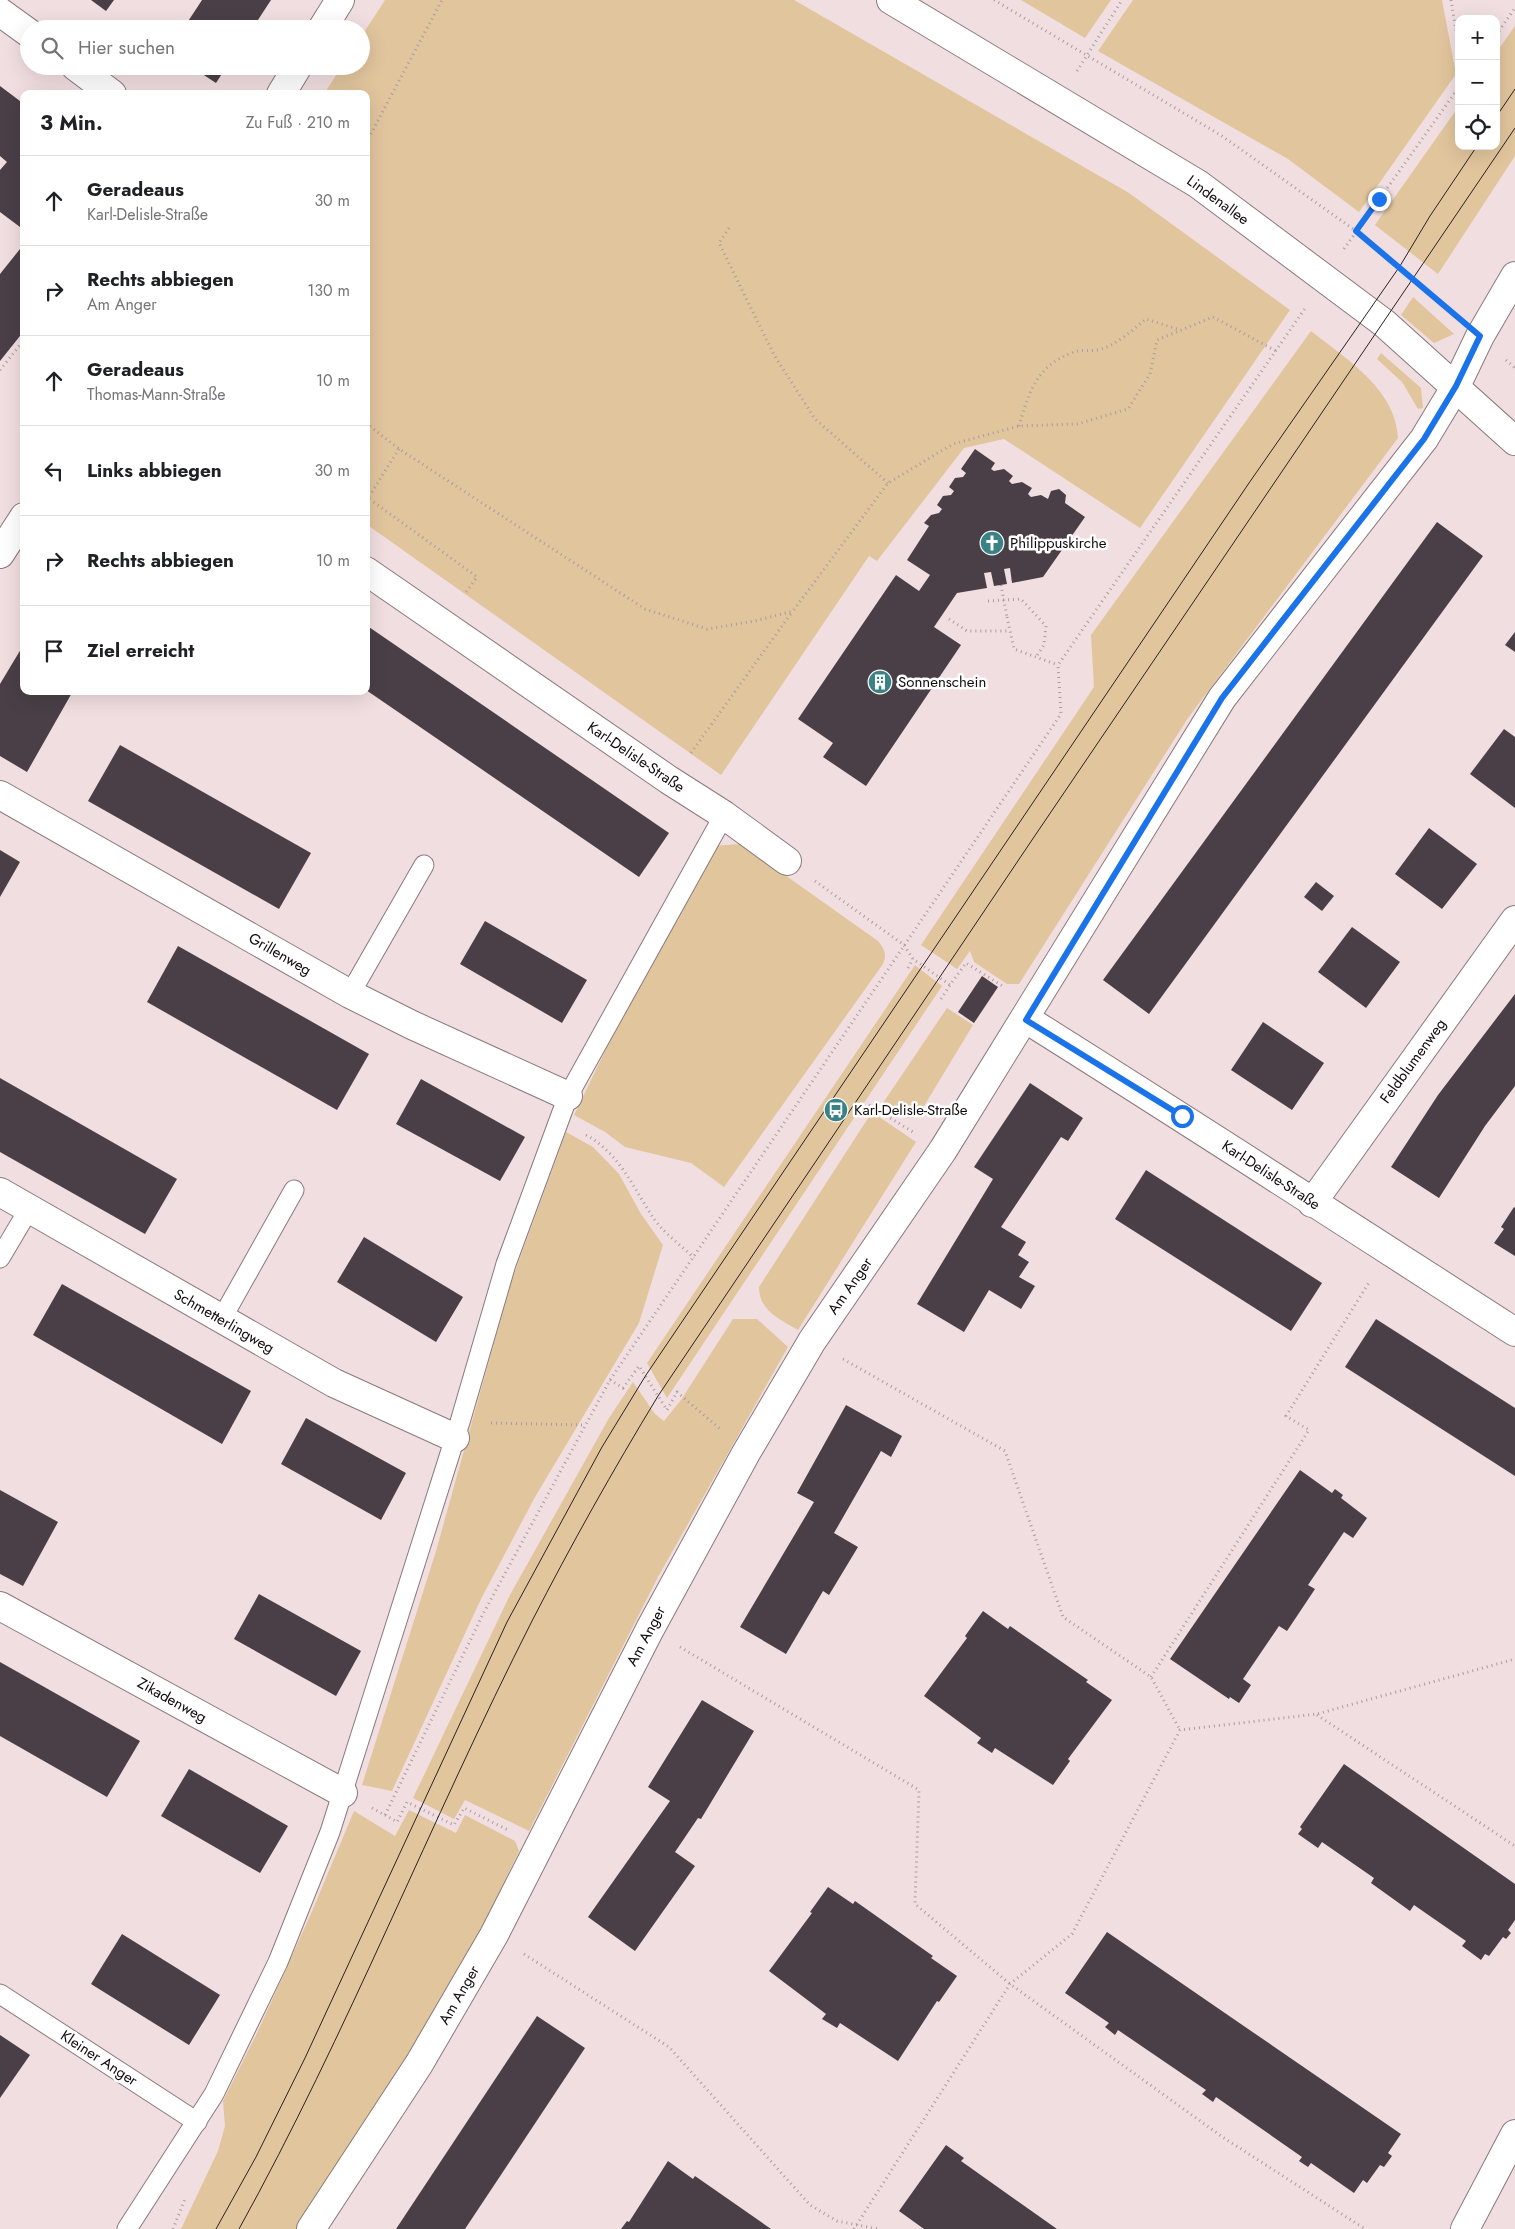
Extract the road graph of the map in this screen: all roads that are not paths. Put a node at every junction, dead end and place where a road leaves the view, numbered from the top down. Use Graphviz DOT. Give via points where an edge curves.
graph roads {
  1 [pos="340,0"];
  2 [pos="891,0"];
  3 [pos="0,12"];
  4 [pos="328,20"];
  5 [pos="20,26"];
  6 [pos="87,75"];
  7 [pos="293,75"];
  8 [pos="107,90"];
  9 [pos="283,90"];
  10 [pos="1515,276"];
  11 [pos="1456,386"];
  12 [pos="1515,441"];
  13 [pos="20,523"];
  14 [pos="0,554"];
  15 [pos="370,574"];
  16 [pos="0,795"];
  17 [pos="724,815"];
  18 [pos="787,861"];
  19 [pos="424,865"];
  20 [pos="1515,920"];
  21 [pos="350,994"];
  22 [pos="1026,1020"];
  23 [pos="568,1096"];
  24 [pos="294,1190"];
  25 [pos="0,1192"];
  26 [pos="1312,1203"];
  27 [pos="29,1209"];
  28 [pos="0,1258"];
  29 [pos="221,1320"];
  30 [pos="1515,1332"];
  31 [pos="458,1430"];
  32 [pos="0,1606"];
  33 [pos="343,1793"];
  34 [pos="0,1994"];
  35 [pos="197,2122"];
  36 [pos="1515,2134"];
  37 [pos="127,2229"];
  38 [pos="311,2229"];
  39 [pos="1465,2229"];
  1 -- 4 [label="street"];
  2 -- 11 [label="street, Lindenallee" via="1198,184 1384,323"];
  3 -- 5 [label="street"];
  6 -- 8 [label="street"];
  7 -- 9 [label="street"];
  10 -- 11 [label="street, Am Anger"];
  11 -- 12 [label="street, Lindenallee"];
  11 -- 22 [label="street, Am Anger" via="1424,439 1222,698"];
  13 -- 14 [label="street"];
  15 -- 17 [label="street, Karl-Delisle-Straße"];
  16 -- 21 [label="street, Grillenweg"];
  17 -- 18 [label="street, Karl-Delisle-Straße"];
  17 -- 23 [label="lane"];
  19 -- 21 [label="lane"];
  20 -- 26 [label="street, Feldblumenweg"];
  21 -- 23 [label="street, Grillenweg" via="412,1026"];
  22 -- 26 [label="street, Karl-Delisle-Straße" via="1182,1116"];
  22 -- 38 [label="street, Am Anger" via="943,1150 812,1341 746,1453 650,1629 494,1934 419,2064"];
  23 -- 31 [label="lane" via="506,1264"];
  24 -- 29 [label="lane"];
  25 -- 27 [label="street, Schmetterlingweg"];
  26 -- 30 [label="street, Karl-Delisle-Straße"];
  27 -- 28 [label="lane"];
  27 -- 29 [label="street, Schmetterlingweg"];
  29 -- 31 [label="street, Schmetterlingweg" via="334,1383"];
  31 -- 33 [label="lane"];
  32 -- 33 [label="street, Zikadenweg"];
  33 -- 35 [label="lane" via="278,1962 214,2094"];
  34 -- 35 [label="lane, Kleiner Anger"];
  35 -- 37 [label="lane"];
  36 -- 39 [label="street"];
}
